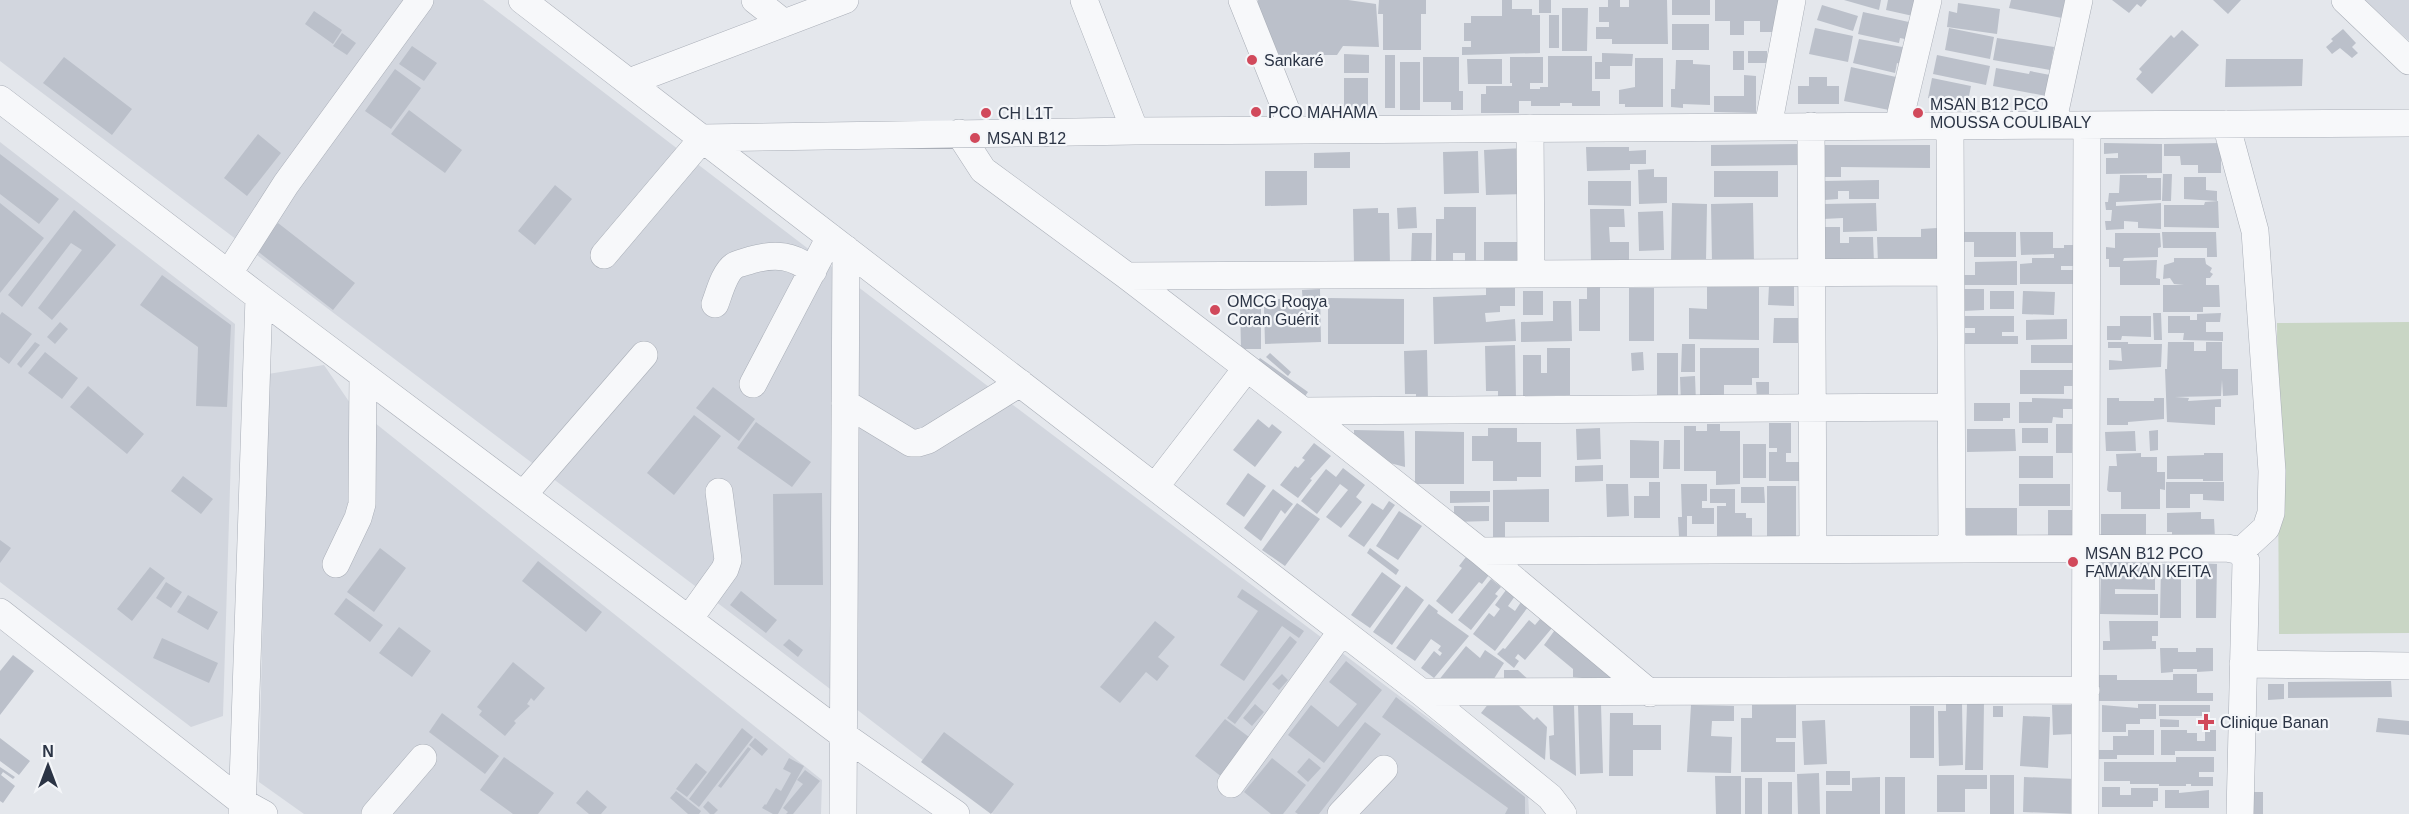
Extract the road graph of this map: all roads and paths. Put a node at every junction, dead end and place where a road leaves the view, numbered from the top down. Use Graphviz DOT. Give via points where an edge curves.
graph roads {
  1 [pos="420,0"];
  2 [pos="522,0"];
  3 [pos="754,0"];
  4 [pos="844,0"];
  5 [pos="1084,0"];
  6 [pos="1242,0"];
  7 [pos="1792,0"];
  8 [pos="1928,0"];
  9 [pos="2079,0"];
  10 [pos="2345,0"];
  11 [pos="784,23"];
  12 [pos="2409,61"];
  13 [pos="629,82"];
  14 [pos="0,99"];
  15 [pos="2409,123"];
  16 [pos="2226,124"];
  17 [pos="2052,125"];
  18 [pos="2087,125"];
  19 [pos="1811,126"];
  20 [pos="1898,126"];
  21 [pos="1950,126"];
  22 [pos="1768,127"];
  23 [pos="1530,128"];
  24 [pos="1294,130"];
  25 [pos="1135,131"];
  26 [pos="959,133"];
  27 [pos="703,138"];
  28 [pos="838,243"];
  29 [pos="604,255"];
  30 [pos="813,271"];
  31 [pos="1812,272"];
  32 [pos="1950,272"];
  33 [pos="229,273"];
  34 [pos="1531,274"];
  35 [pos="1127,276"];
  36 [pos="258,297"];
  37 [pos="715,304"];
  38 [pos="644,355"];
  39 [pos="1246,369"];
  40 [pos="363,375"];
  41 [pos="1020,383"];
  42 [pos="753,384"];
  43 [pos="845,403"];
  44 [pos="1812,408"];
  45 [pos="1951,408"];
  46 [pos="1303,411"];
  47 [pos="1155,487"];
  48 [pos="719,492"];
  49 [pos="523,495"];
  50 [pos="2086,548"];
  51 [pos="1813,549"];
  52 [pos="1952,549"];
  53 [pos="1480,551"];
  54 [pos="2241,551"];
  55 [pos="336,564"];
  56 [pos="0,612"];
  57 [pos="689,619"];
  58 [pos="1342,631"];
  59 [pos="2243,664"];
  60 [pos="2409,666"];
  61 [pos="2086,690"];
  62 [pos="1421,692"];
  63 [pos="1650,693"];
  64 [pos="843,735"];
  65 [pos="423,758"];
  66 [pos="1384,769"];
  67 [pos="1231,784"];
  68 [pos="249,810"];
  69 [pos="375,814"];
  70 [pos="843,814"];
  71 [pos="956,814"];
  72 [pos="1341,814"];
  73 [pos="1563,814"];
  74 [pos="2085,814"];
  75 [pos="2240,814"];
  1 -- 33 [label="street" via="286,184"];
  2 -- 13 [label="street"];
  3 -- 11 [label="street"];
  4 -- 11 [label="street"];
  5 -- 25 [label="street"];
  6 -- 24 [label="street"];
  7 -- 22 [label="street"];
  8 -- 20 [label="street"];
  9 -- 17 [label="street"];
  10 -- 12 [label="street"];
  11 -- 13 [label="street"];
  13 -- 27 [label="street"];
  14 -- 33 [label="street"];
  15 -- 16 [label="street"];
  16 -- 18 [label="street"];
  16 -- 54 [label="street" via="2255,231 2272,471 2271,513 2266,528"];
  17 -- 18 [label="street"];
  17 -- 21 [label="street"];
  18 -- 50 [label="street"];
  19 -- 20 [label="street"];
  19 -- 22 [label="street"];
  19 -- 31 [label="street"];
  20 -- 21 [label="street"];
  21 -- 32 [label="street"];
  22 -- 23 [label="street"];
  23 -- 24 [label="street"];
  23 -- 34 [label="street"];
  24 -- 25 [label="street"];
  25 -- 26 [label="street"];
  26 -- 27 [label="street"];
  26 -- 35 [label="street" via="983,170"];
  27 -- 28 [label="street"];
  27 -- 29 [label="street"];
  28 -- 30 [label="street"];
  28 -- 41 [label="street"];
  28 -- 43 [label="street"];
  30 -- 37 [label="street" via="791,257 780,256 735,265"];
  30 -- 42 [label="street"];
  31 -- 32 [label="street"];
  31 -- 34 [label="street"];
  31 -- 44 [label="street"];
  32 -- 45 [label="street"];
  33 -- 36 [label="street"];
  34 -- 35 [label="street"];
  35 -- 39 [label="street"];
  36 -- 40 [label="street"];
  36 -- 68 [label="street"];
  38 -- 49 [label="street"];
  39 -- 46 [label="street"];
  39 -- 47 [label="street"];
  40 -- 49 [label="street"];
  40 -- 55 [label="street" via="362,504"];
  41 -- 43 [label="street" via="918,443"];
  41 -- 47 [label="street"];
  43 -- 64 [label="street"];
  44 -- 45 [label="street"];
  44 -- 46 [label="street"];
  44 -- 51 [label="street"];
  45 -- 52 [label="street"];
  46 -- 53 [label="street"];
  47 -- 58 [label="street"];
  48 -- 57 [label="street" via="728,560"];
  49 -- 57 [label="street"];
  50 -- 52 [label="street"];
  50 -- 54 [label="street"];
  50 -- 61 [label="street"];
  51 -- 52 [label="street"];
  51 -- 53 [label="street"];
  53 -- 63 [label="street"];
  54 -- 59 [label="street" via="2246,561"];
  56 -- 68 [label="street"];
  57 -- 64 [label="street"];
  58 -- 62 [label="street"];
  58 -- 67 [label="street"];
  59 -- 60 [label="street"];
  59 -- 75 [label="street"];
  61 -- 63 [label="street"];
  61 -- 74 [label="street"];
  62 -- 63 [label="street"];
  62 -- 73 [label="street" via="1550,797"];
  64 -- 70 [label="street"];
  64 -- 71 [label="street"];
  65 -- 69 [label="street"];
  66 -- 72 [label="street"];
}
